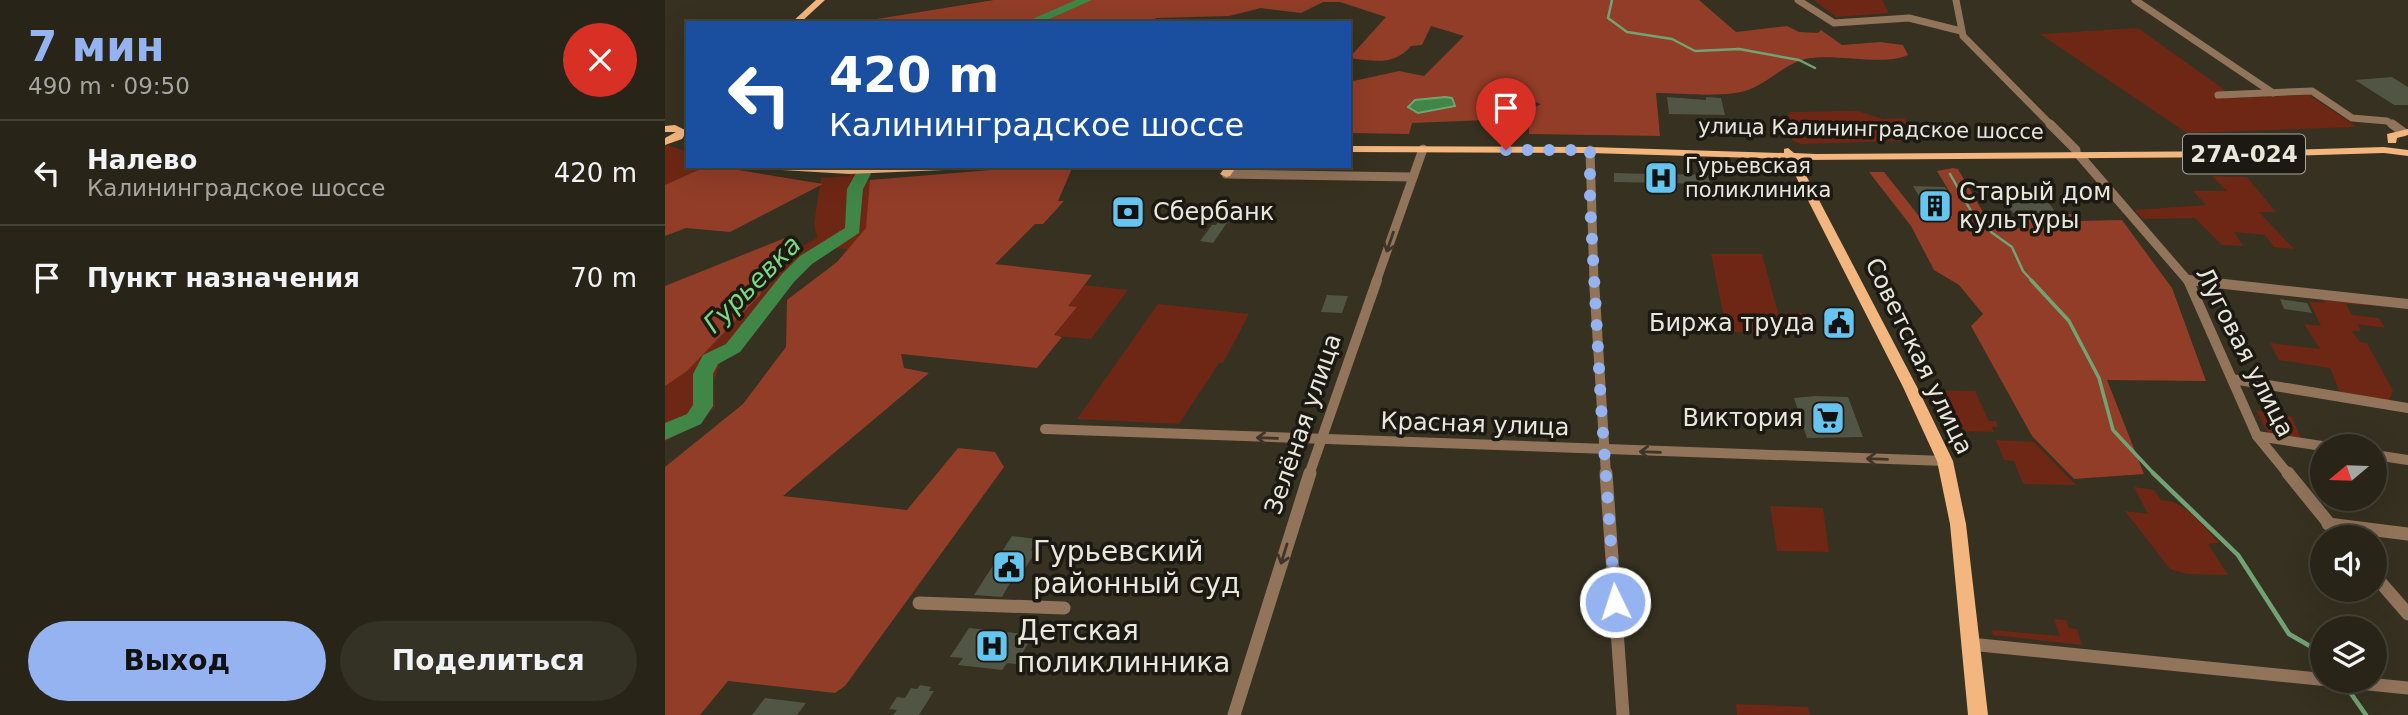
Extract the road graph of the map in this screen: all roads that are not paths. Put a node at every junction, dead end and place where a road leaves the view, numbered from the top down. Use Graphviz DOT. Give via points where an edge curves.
graph roads {
  1 [pos="821,0"];
  2 [pos="1798,0"];
  3 [pos="1956,0"];
  4 [pos="2135,0"];
  5 [pos="797,21"];
  6 [pos="1961,31"];
  7 [pos="2273,93"];
  8 [pos="2218,95"];
  9 [pos="685,120"];
  10 [pos="669,132"];
  11 [pos="2406,132"];
  12 [pos="1351,141"];
  13 [pos="2392,141"];
  14 [pos="686,144"];
  15 [pos="1351,149"];
  16 [pos="1423,149"];
  17 [pos="1590,150"];
  18 [pos="1789,153"];
  19 [pos="2078,153"];
  20 [pos="2408,153"];
  21 [pos="799,168"];
  22 [pos="920,168"];
  23 [pos="1229,170"];
  24 [pos="1412,177"];
  25 [pos="2188,280"];
  26 [pos="2408,304"];
  27 [pos="2232,379"];
  28 [pos="2408,408"];
  29 [pos="1045,429"];
  30 [pos="2257,436"];
  31 [pos="1320,440"];
  32 [pos="2310,444"];
  33 [pos="1605,450"];
  34 [pos="2387,456"];
  35 [pos="2408,460"];
  36 [pos="1945,461"];
  37 [pos="2328,524"];
  38 [pos="2408,534"];
  39 [pos="2387,590"];
  40 [pos="919,603"];
  41 [pos="1063,608"];
  42 [pos="2408,614"];
  43 [pos="1970,644"];
  44 [pos="2310,679"];
  45 [pos="2387,686"];
  46 [pos="2408,688"];
  47 [pos="1234,715"];
  48 [pos="1623,715"];
  49 [pos="1978,715"];
  1 -- 5 [label="main road"];
  2 -- 6 [label="street" via="1834,23 1909,18"];
  3 -- 6 [label="street"];
  4 -- 7 [label="street"];
  6 -- 19 [label="street, Луговая улица"];
  7 -- 8 [label="street"];
  7 -- 11 [label="street" via="2312,91 2352,118 2387,121"];
  9 -- 10 [label="main road"];
  10 -- 14 [label="main road"];
  11 -- 13 [label="main road" via="2391,136"];
  12 -- 18 [label="main road, улица Калининградское шоссе / 27А-024" via="1661,145"];
  13 -- 19 [label="main road, улица Калининградское шоссе / 27А-024"];
  13 -- 20 [label="main road, 27А-024"];
  15 -- 16 [label="main road, 27А-024"];
  16 -- 17 [label="main road, 27А-024"];
  16 -- 24 [label="street, Зелёная улица"];
  17 -- 18 [label="main road, 27А-024"];
  17 -- 33 [label="street"];
  18 -- 19 [label="main road, улица Калининградское шоссе / 27А-024"];
  18 -- 36 [label="main road, Советская улица"];
  19 -- 20 [label="main road, улица Калининградское шоссе / 27А-024"];
  19 -- 25 [label="street, Луговая улица"];
  21 -- 22 [label="main road"];
  23 -- 24 [label="street"];
  24 -- 31 [label="street, Зелёная улица, one-way"];
  25 -- 26 [label="street"];
  25 -- 27 [label="street, Луговая улица"];
  27 -- 28 [label="street"];
  27 -- 30 [label="street, Луговая улица"];
  31 -- 29 [label="street, Красная улица, one-way"];
  30 -- 32 [label="street"];
  30 -- 37 [label="street, Луговая улица"];
  31 -- 33 [label="street, Красная улица"];
  31 -- 47 [label="street, Зелёная улица, one-way"];
  36 -- 33 [label="street, Красная улица, one-way"];
  33 -- 48 [label="street"];
  34 -- 35 [label="street"];
  36 -- 43 [label="main road, Советская улица" via="1958,524"];
  37 -- 38 [label="street"];
  39 -- 42 [label="street"];
  40 -- 41 [label="street"];
  43 -- 44 [label="street"];
  43 -- 49 [label="main road, Советская улица"];
  45 -- 46 [label="street"];
}
